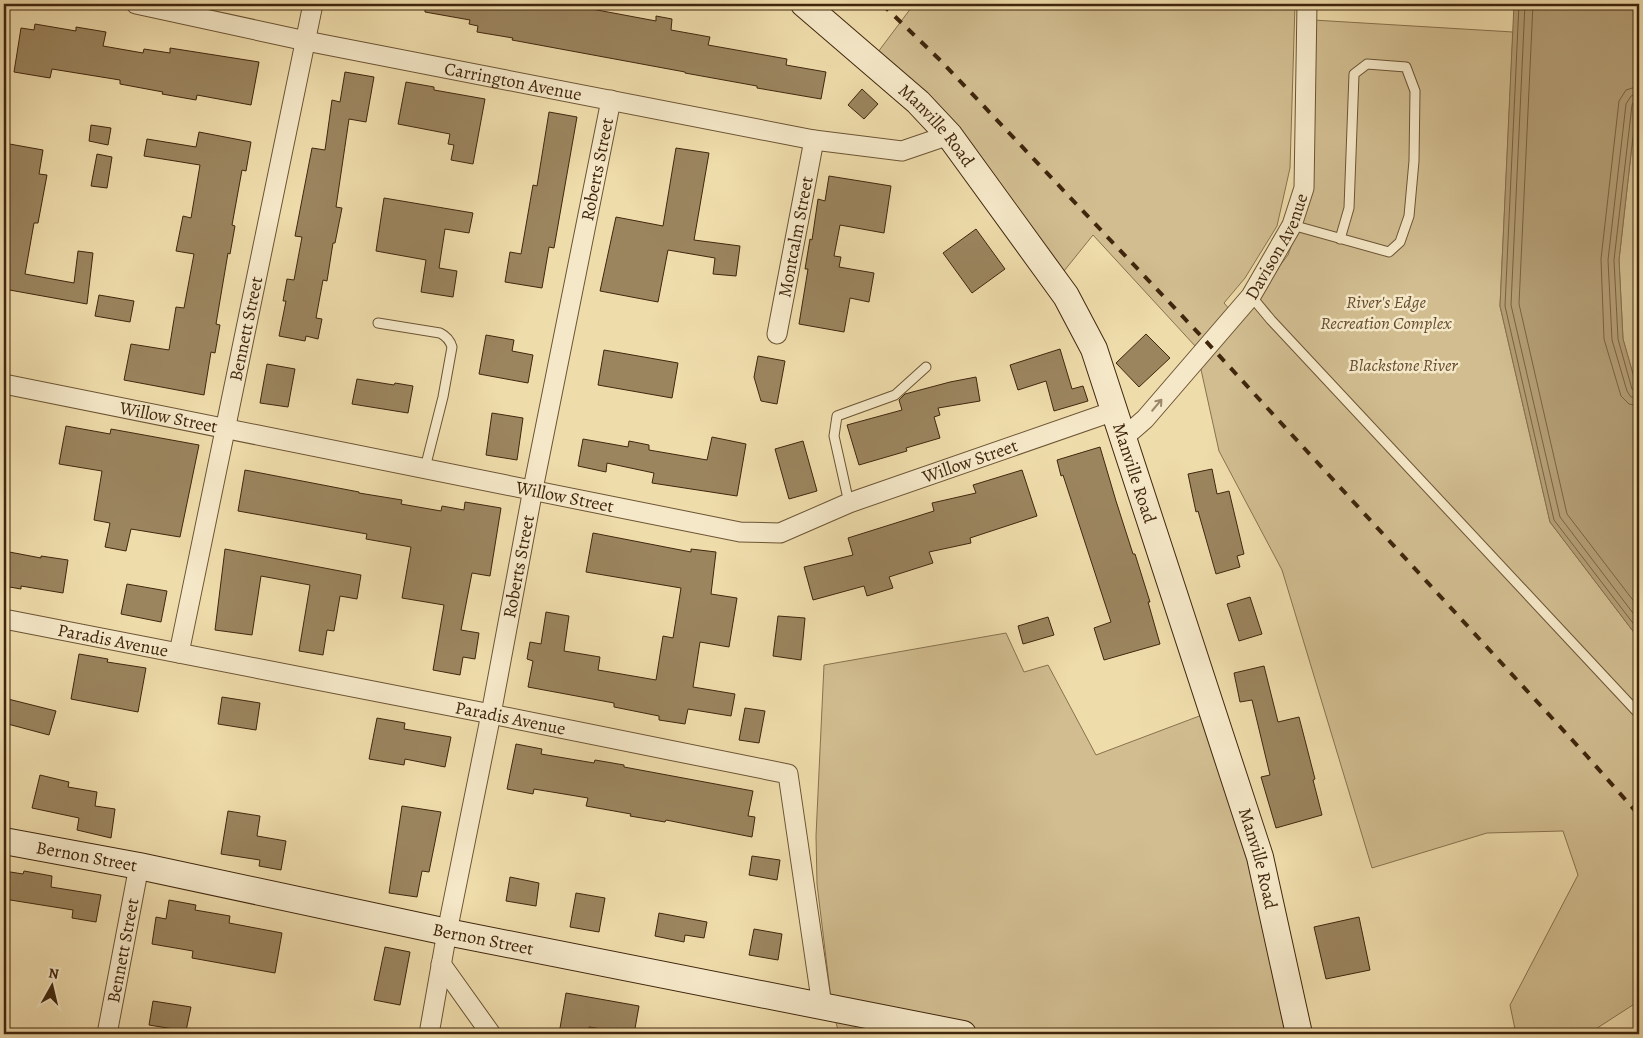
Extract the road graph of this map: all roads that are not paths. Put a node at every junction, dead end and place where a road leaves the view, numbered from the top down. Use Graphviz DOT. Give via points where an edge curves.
graph roads {
  1 [pos="136,4"];
  2 [pos="312,4"];
  3 [pos="804,4"];
  4 [pos="1307,4"];
  5 [pos="306,41"];
  6 [pos="611,100"];
  7 [pos="948,135"];
  8 [pos="814,140"];
  9 [pos="1292,226"];
  10 [pos="1340,239"];
  11 [pos="1251,296"];
  12 [pos="378,323"];
  13 [pos="777,334"];
  14 [pos="926,367"];
  15 [pos="4,384"];
  16 [pos="1114,411"];
  17 [pos="226,429"];
  18 [pos="1122,438"];
  19 [pos="425,468"];
  20 [pos="533,490"];
  21 [pos="849,503"];
  22 [pos="4,619"];
  23 [pos="180,653"];
  24 [pos="491,714"];
  25 [pos="1639,714"];
  26 [pos="4,841"];
  27 [pos="139,866"];
  28 [pos="447,932"];
  29 [pos="441,964"];
  30 [pos="822,1006"];
  31 [pos="108,1034"];
  32 [pos="429,1034"];
  33 [pos="491,1034"];
  34 [pos="962,1034"];
  35 [pos="1299,1034"];
  1 -- 5 [label="street, Carrington Avenue"];
  2 -- 5 [label="street, Bennett Street"];
  3 -- 7 [label="main road, Manville Road" via="918,102"];
  4 -- 9 [label="street, Davison Avenue" via="1304,188"];
  5 -- 6 [label="street, Carrington Avenue"];
  5 -- 17 [label="street, Bennett Street"];
  6 -- 8 [label="street, Carrington Avenue"];
  6 -- 20 [label="street, Roberts Street"];
  7 -- 8 [label="street, Carrington Avenue" via="902,151"];
  7 -- 16 [label="main road, Manville Road" via="1066,296 1094,349"];
  8 -- 13 [label="street, Montcalm Street"];
  9 -- 10 [label="lane"];
  9 -- 11 [label="street, Davison Avenue"];
  10 -- 10 [label="lane" via="1349,208 1354,74 1367,64 1406,68 1415,91 1414,161 1409,216 1400,242 1389,252"];
  18 -- 11 [label="street, Davison Avenue, one-way" via="1145,419"];
  11 -- 25 [label="lane"];
  12 -- 19 [label="lane" via="440,333 451,343"];
  14 -- 21 [label="lane" via="895,396 837,416 834,436"];
  15 -- 17 [label="street, Willow Street"];
  16 -- 18 [label="main road, Manville Road"];
  16 -- 21 [label="street, Willow Street"];
  17 -- 19 [label="street, Willow Street"];
  17 -- 23 [label="street, Bennett Street"];
  18 -- 35 [label="main road, Manville Road" via="1260,857"];
  19 -- 20 [label="street, Willow Street"];
  20 -- 21 [label="street, Willow Street" via="740,532 780,533"];
  20 -- 24 [label="street, Roberts Street"];
  22 -- 23 [label="street, Paradis Avenue"];
  23 -- 24 [label="street, Paradis Avenue"];
  24 -- 28 [label="street, Roberts Street"];
  24 -- 30 [label="street, Paradis Avenue" via="788,774"];
  26 -- 27 [label="main road, Bernon Street"];
  27 -- 28 [label="main road, Bernon Street"];
  27 -- 31 [label="street, Bennett Street"];
  28 -- 29 [label="street, Roberts Street"];
  28 -- 30 [label="main road, Bernon Street"];
  29 -- 32 [label="street, Roberts Street"];
  29 -- 33 [label="street"];
  30 -- 34 [label="main road, Bernon Street"];
}
